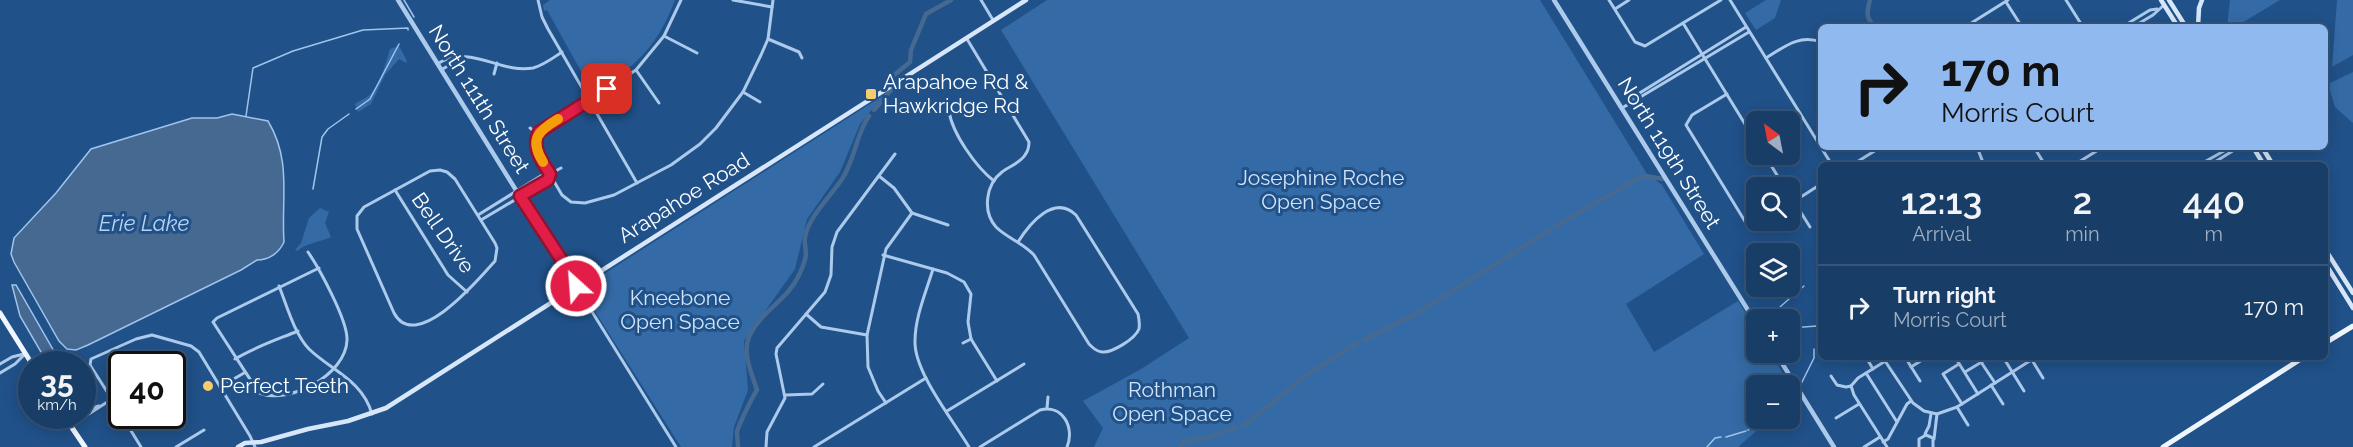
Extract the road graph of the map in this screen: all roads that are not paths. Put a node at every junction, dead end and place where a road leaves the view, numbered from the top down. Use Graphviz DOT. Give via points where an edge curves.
graph roads {
  1 [pos="398,0"];
  2 [pos="538,0"];
  3 [pos="681,0"];
  4 [pos="733,0"];
  5 [pos="772,0"];
  6 [pos="981,0"];
  7 [pos="1026,0"];
  8 [pos="1554,0"];
  9 [pos="1609,0"];
  10 [pos="1629,0"];
  11 [pos="1721,0"];
  12 [pos="1730,0"];
  13 [pos="2006,0"];
  14 [pos="2066,0"];
  15 [pos="2170,0"];
  16 [pos="2202,0"];
  17 [pos="2162,2"];
  18 [pos="772,7"];
  19 [pos="1615,9"];
  20 [pos="2157,9"];
  21 [pos="993,20"];
  22 [pos="1683,23"];
  23 [pos="1970,24"];
  24 [pos="2020,24"];
  25 [pos="2081,24"];
  26 [pos="2127,24"];
  27 [pos="2138,24"];
  28 [pos="2176,24"];
  29 [pos="2184,24"];
  30 [pos="2198,24"];
  31 [pos="1746,27"];
  32 [pos="1749,32"];
  33 [pos="664,36"];
  34 [pos="966,37"];
  35 [pos="768,39"];
  36 [pos="1818,41"];
  37 [pos="562,52"];
  38 [pos="697,53"];
  39 [pos="1702,54"];
  40 [pos="465,57"];
  41 [pos="802,58"];
  42 [pos="1766,58"];
  43 [pos="1705,59"];
  44 [pos="497,63"];
  45 [pos="437,64"];
  46 [pos="441,70"];
  47 [pos="636,70"];
  48 [pos="494,74"];
  49 [pos="743,92"];
  50 [pos="1727,94"];
  51 [pos="588,100"];
  52 [pos="760,102"];
  53 [pos="659,103"];
  54 [pos="1624,107"];
  55 [pos="949,111"];
  56 [pos="1746,125"];
  57 [pos="530,128"];
  58 [pos="538,134"];
  59 [pos="1818,142"];
  60 [pos="1876,150"];
  61 [pos="2096,150"];
  62 [pos="2226,150"];
  63 [pos="2235,150"];
  64 [pos="895,154"];
  65 [pos="1857,162"];
  66 [pos="2078,162"];
  67 [pos="2204,162"];
  68 [pos="2219,162"];
  69 [pos="561,168"];
  70 [pos="550,174"];
  71 [pos="879,176"];
  72 [pos="994,181"];
  73 [pos="637,183"];
  74 [pos="1818,186"];
  75 [pos="395,190"];
  76 [pos="516,191"];
  77 [pos="520,196"];
  78 [pos="1800,197"];
  79 [pos="912,213"];
  80 [pos="1800,213"];
  81 [pos="478,215"];
  82 [pos="481,220"];
  83 [pos="1746,222"];
  84 [pos="948,225"];
  85 [pos="1810,227"];
  86 [pos="1018,242"];
  87 [pos="308,252"];
  88 [pos="2328,254"];
  89 [pos="883,255"];
  90 [pos="319,268"];
  91 [pos="2328,268"];
  92 [pos="933,269"];
  93 [pos="279,286"];
  94 [pos="576,286"];
  95 [pos="467,292"];
  96 [pos="2353,294"];
  97 [pos="2353,308"];
  98 [pos="1747,309"];
  99 [pos="0,313"];
  100 [pos="806,314"];
  101 [pos="2353,326"];
  102 [pos="298,331"];
  103 [pos="867,335"];
  104 [pos="971,339"];
  105 [pos="2328,341"];
  106 [pos="963,343"];
  107 [pos="24,351"];
  108 [pos="108,351"];
  109 [pos="109,351"];
  110 [pos="18,356"];
  111 [pos="235,359"];
  112 [pos="1868,360"];
  113 [pos="1907,360"];
  114 [pos="1922,360"];
  115 [pos="1957,360"];
  116 [pos="1985,360"];
  117 [pos="2005,360"];
  118 [pos="2031,360"];
  119 [pos="2035,360"];
  120 [pos="2299,360"];
  121 [pos="18,361"];
  122 [pos="1885,361"];
  123 [pos="1981,362"];
  124 [pos="1782,363"];
  125 [pos="0,364"];
  126 [pos="1024,364"];
  127 [pos="1959,364"];
  128 [pos="334,367"];
  129 [pos="1911,367"];
  130 [pos="1873,369"];
  131 [pos="0,372"];
  132 [pos="1965,372"];
  133 [pos="2012,372"];
  134 [pos="244,373"];
  135 [pos="1866,373"];
  136 [pos="1831,376"];
  137 [pos="926,378"];
  138 [pos="2043,378"];
  139 [pos="997,381"];
  140 [pos="1920,381"];
  141 [pos="823,384"];
  142 [pos="1993,384"];
  143 [pos="1851,386"];
  144 [pos="220,387"];
  145 [pos="2024,391"];
  146 [pos="108,393"];
  147 [pos="1978,393"];
  148 [pos="786,395"];
  149 [pos="1048,397"];
  150 [pos="1911,401"];
  151 [pos="106,403"];
  152 [pos="886,403"];
  153 [pos="1859,404"];
  154 [pos="1962,404"];
  155 [pos="2003,404"];
  156 [pos="96,406"];
  157 [pos="1957,407"];
  158 [pos="1047,408"];
  159 [pos="96,409"];
  160 [pos="947,411"];
  161 [pos="372,414"];
  162 [pos="1931,414"];
  163 [pos="1937,414"];
  164 [pos="1836,418"];
  165 [pos="1897,422"];
  166 [pos="1968,425"];
  167 [pos="72,429"];
  168 [pos="130,429"];
  169 [pos="204,430"];
  170 [pos="1923,435"];
  171 [pos="1880,437"];
  172 [pos="1934,440"];
  173 [pos="1883,441"];
  174 [pos="252,445"];
  175 [pos="180,446"];
  176 [pos="84,447"];
  177 [pos="141,447"];
  178 [pos="238,447"];
  179 [pos="676,447"];
  180 [pos="766,447"];
  181 [pos="814,447"];
  182 [pos="969,447"];
  183 [pos="980,447"];
  184 [pos="1067,447"];
  185 [pos="1834,447"];
  186 [pos="1864,447"];
  187 [pos="1887,447"];
  188 [pos="1919,447"];
  189 [pos="1933,447"];
  190 [pos="2163,447"];
  1 -- 45 [label="street, North 111th Street"];
  2 -- 37 [label="street" via="542,17"];
  3 -- 33 [label="street"];
  4 -- 18 [label="street"];
  5 -- 18 [label="street"];
  6 -- 21 [label="street"];
  7 -- 21 [label="main road, Arapahoe Road"];
  8 -- 54 [label="street, North 119th Street"];
  9 -- 19 [label="street"];
  10 -- 19 [label="street"];
  11 -- 22 [label="street"];
  12 -- 31 [label="street"];
  13 -- 23 [label="street"];
  13 -- 24 [label="street"];
  14 -- 25 [label="street"];
  15 -- 17 [label="main road"];
  15 -- 29 [label="main road"];
  16 -- 30 [label="main road"];
  17 -- 20 [label="street"];
  17 -- 28 [label="main road"];
  18 -- 35 [label="street"];
  19 -- 22 [label="street" via="1641,46"];
  20 -- 26 [label="street"];
  20 -- 27 [label="street"];
  21 -- 34 [label="main road, Arapahoe Road"];
  22 -- 39 [label="street"];
  31 -- 32 [label="street"];
  31 -- 39 [label="street"];
  32 -- 42 [label="street"];
  32 -- 43 [label="street"];
  33 -- 38 [label="street"];
  33 -- 47 [label="street"];
  34 -- 72 [label="street" via="1029,142 1026,155"];
  34 -- 94 [label="main road, Arapahoe Road"];
  35 -- 41 [label="street" via="799,52"];
  35 -- 49 [label="street"];
  36 -- 42 [label="street" via="1794,41"];
  37 -- 44 [label="street" via="536,67 518,69"];
  37 -- 51 [label="street"];
  39 -- 43 [label="street"];
  39 -- 54 [label="street" via="1630,99"];
  40 -- 44 [label="street"];
  40 -- 45 [label="street" via="449,57"];
  40 -- 46 [label="street"];
  42 -- 59 [label="street"];
  43 -- 50 [label="street"];
  43 -- 54 [label="street"];
  44 -- 48 [label="street"];
  45 -- 46 [label="street, North 111th Street"];
  46 -- 76 [label="street, North 111th Street"];
  47 -- 51 [label="street"];
  47 -- 53 [label="street"];
  49 -- 52 [label="street"];
  49 -- 73 [label="street" via="700,144"];
  50 -- 56 [label="street"];
  50 -- 83 [label="street" via="1692,116 1687,121 1688,129"];
  51 -- 58 [label="street"];
  51 -- 73 [label="street"];
  54 -- 98 [label="street, North 119th Street"];
  55 -- 72 [label="street" via="950,121 977,164"];
  57 -- 58 [label="street"];
  58 -- 70 [label="street" via="538,154"];
  60 -- 65 [label="street"];
  61 -- 66 [label="street"];
  62 -- 67 [label="street"];
  63 -- 68 [label="street"];
  64 -- 71 [label="street"];
  69 -- 70 [label="street"];
  70 -- 73 [label="street" via="562,195 578,203 614,195"];
  70 -- 76 [label="street"];
  70 -- 77 [label="street" via="548,180"];
  71 -- 79 [label="street" via="894,188"];
  71 -- 100 [label="street" via="837,232 828,285"];
  72 -- 86 [label="street" via="988,198 989,216 994,225"];
  74 -- 78 [label="street"];
  75 -- 81 [label="street" via="436,170 451,175"];
  75 -- 95 [label="street, Bell Drive" via="448,274"];
  75 -- 95 [label="street" via="364,207 357,218 357,229 394,313 408,326 420,324"];
  76 -- 77 [label="street, North 111th Street"];
  76 -- 81 [label="street"];
  77 -- 82 [label="street"];
  77 -- 94 [label="street, North 111th Street"];
  79 -- 84 [label="street"];
  79 -- 89 [label="street"];
  80 -- 85 [label="street"];
  81 -- 82 [label="street"];
  82 -- 95 [label="street" via="495,243 497,255"];
  86 -- 86 [label="street" via="1034,255 1096,350 1114,349 1136,334 1140,323 1137,314 1069,208 1053,208 1042,215 1028,225"];
  87 -- 90 [label="street"];
  88 -- 96 [label="main road"];
  89 -- 92 [label="street"];
  89 -- 103 [label="street"];
  90 -- 93 [label="street"];
  90 -- 128 [label="street" via="346,332 346,346"];
  91 -- 97 [label="main road"];
  92 -- 104 [label="street" via="956,277 968,287"];
  92 -- 137 [label="street" via="915,341 916,356"];
  93 -- 102 [label="street"];
  93 -- 111 [label="street" via="213,322"];
  94 -- 161 [label="main road, Arapahoe Road"];
  94 -- 179 [label="street, North 111th Street"];
  99 -- 107 [label="main road"];
  100 -- 103 [label="street" via="821,327"];
  100 -- 148 [label="street" via="777,348"];
  101 -- 105 [label="main road"];
  102 -- 111 [label="street"];
  102 -- 128 [label="street" via="310,349"];
  103 -- 152 [label="street" via="868,367"];
  104 -- 106 [label="street"];
  104 -- 139 [label="street"];
  108 -- 146 [label="street" via="91,359 90,365"];
  109 -- 144 [label="street" via="152,335 181,342 199,352"];
  110 -- 125 [label="street"];
  111 -- 134 [label="street"];
  112 -- 130 [label="street"];
  113 -- 129 [label="street"];
  114 -- 129 [label="street"];
  115 -- 127 [label="street"];
  116 -- 123 [label="street"];
  117 -- 133 [label="street"];
  118 -- 133 [label="street"];
  119 -- 138 [label="street"];
  120 -- 190 [label="main road"];
  121 -- 131 [label="street"];
  122 -- 130 [label="street"];
  122 -- 150 [label="street"];
  123 -- 132 [label="street"];
  123 -- 142 [label="street"];
  124 -- 185 [label="street"];
  126 -- 139 [label="street"];
  127 -- 132 [label="street"];
  127 -- 154 [label="street" via="1943,374"];
  128 -- 134 [label="street" via="317,384 268,397 254,388"];
  128 -- 161 [label="street" via="361,390"];
  129 -- 140 [label="street"];
  130 -- 135 [label="street"];
  132 -- 147 [label="street"];
  133 -- 142 [label="street"];
  133 -- 145 [label="street"];
  134 -- 144 [label="street"];
  135 -- 143 [label="street"];
  135 -- 165 [label="street"];
  136 -- 143 [label="street" via="1837,385"];
  137 -- 152 [label="street"];
  137 -- 160 [label="street"];
  139 -- 160 [label="street"];
  141 -- 148 [label="street" via="812,394"];
  142 -- 147 [label="street"];
  142 -- 155 [label="street"];
  143 -- 153 [label="street"];
  144 -- 174 [label="street"];
  147 -- 154 [label="street"];
  148 -- 180 [label="street" via="767,432"];
  149 -- 158 [label="street"];
  150 -- 162 [label="street"];
  150 -- 165 [label="street"];
  151 -- 156 [label="street"];
  151 -- 159 [label="street"];
  152 -- 181 [label="street"];
  153 -- 164 [label="street"];
  153 -- 171 [label="street"];
  154 -- 157 [label="street"];
  157 -- 163 [label="street"];
  157 -- 166 [label="street"];
  158 -- 183 [label="street"];
  158 -- 184 [label="street" via="1058,411 1067,421"];
  160 -- 182 [label="street"];
  161 -- 174 [label="main road, Arapahoe Road"];
  162 -- 163 [label="street"];
  162 -- 170 [label="street"];
  163 -- 172 [label="street"];
  165 -- 173 [label="street"];
  167 -- 176 [label="main road"];
  168 -- 177 [label="street"];
  169 -- 175 [label="street"];
  170 -- 172 [label="street"];
  170 -- 188 [label="street"];
  171 -- 173 [label="street"];
  171 -- 186 [label="street"];
  172 -- 189 [label="street"];
  173 -- 187 [label="street"];
  174 -- 178 [label="main road, Arapahoe Road"];
}
